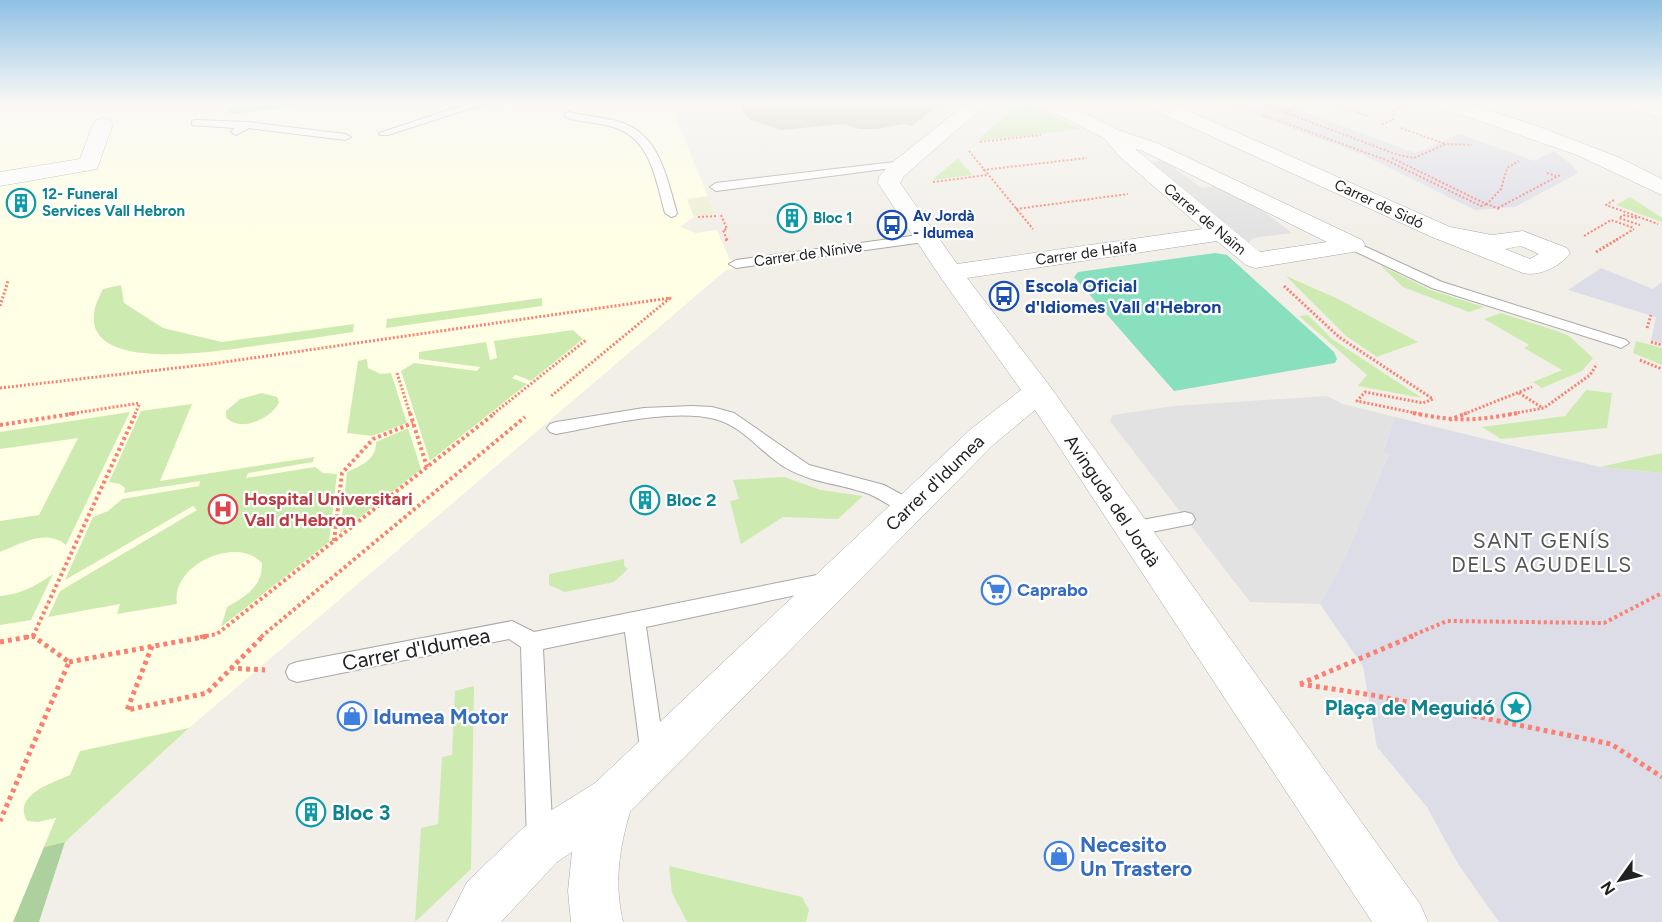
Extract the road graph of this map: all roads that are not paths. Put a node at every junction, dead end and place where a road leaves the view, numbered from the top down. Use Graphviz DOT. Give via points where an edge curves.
graph roads {
  1 [pos="96,146"];
  2 [pos="647,146"];
  3 [pos="927,146"];
  4 [pos="1121,146"];
  5 [pos="1147,146"];
  6 [pos="1254,146"];
  7 [pos="1574,146"];
  8 [pos="903,165"];
  9 [pos="0,179"];
  10 [pos="716,187"];
  11 [pos="1662,188"];
  12 [pos="671,213"];
  13 [pos="1440,232"];
  14 [pos="1222,233"];
  15 [pos="926,238"];
  16 [pos="1353,245"];
  17 [pos="736,264"];
  18 [pos="950,273"];
  19 [pos="1621,343"];
  20 [pos="1038,392"];
  21 [pos="556,428"];
  22 [pos="910,508"];
  23 [pos="1185,519"];
  24 [pos="1131,529"];
  25 [pos="838,578"];
  26 [pos="634,621"];
  27 [pos="532,642"];
  28 [pos="297,672"];
  29 [pos="653,757"];
  30 [pos="611,799"];
  31 [pos="540,845"];
  32 [pos="473,922"];
  33 [pos="597,922"];
  34 [pos="1402,922"];
  1 -- 9 [label="street" via="89,164"];
  2 -- 12 [label="lane"];
  3 -- 8 [label="street, Avinguda del Jordà"];
  4 -- 14 [label="street, Carrer de Naïm"];
  5 -- 16 [label="street, Carrer de Naïm"];
  6 -- 13 [label="street, Carrer de Sidó"];
  7 -- 11 [label="street"];
  8 -- 10 [label="lane"];
  8 -- 15 [label="street, Avinguda del Jordà" via="889,183"];
  14 -- 16 [label="street, Carrer de Naïm" via="1255,260"];
  14 -- 18 [label="street, Carrer de Haifa"];
  15 -- 17 [label="lane, Carrer de Nínive"];
  15 -- 18 [label="street, Avinguda del Jordà"];
  16 -- 19 [label="lane, Carrer de Naïm" via="1437,285"];
  18 -- 20 [label="street, Avinguda del Jordà"];
  20 -- 22 [label="street, Carrer d'Idumea" via="992,427"];
  20 -- 24 [label="street, Avinguda del Jordà"];
  21 -- 22 [label="lane" via="621,416 713,412 738,423 796,466 878,490"];
  22 -- 25 [label="street, Carrer d'Idumea"];
  23 -- 24 [label="lane"];
  24 -- 34 [label="street, Avinguda del Jordà"];
  25 -- 26 [label="lane"];
  25 -- 29 [label="street, Carrer d'Idumea"];
  26 -- 27 [label="lane"];
  26 -- 29 [label="lane"];
  27 -- 28 [label="lane, Carrer d'Idumea" via="512,630"];
  27 -- 31 [label="lane"];
  29 -- 30 [label="street, Carrer d'Idumea"];
  30 -- 31 [label="street, Carrer d'Idumea"];
  30 -- 33 [label="street, Carrer d'Idumea" via="599,833 593,868"];
  31 -- 32 [label="street, Carrer d'Idumea" via="484,900"];
}
